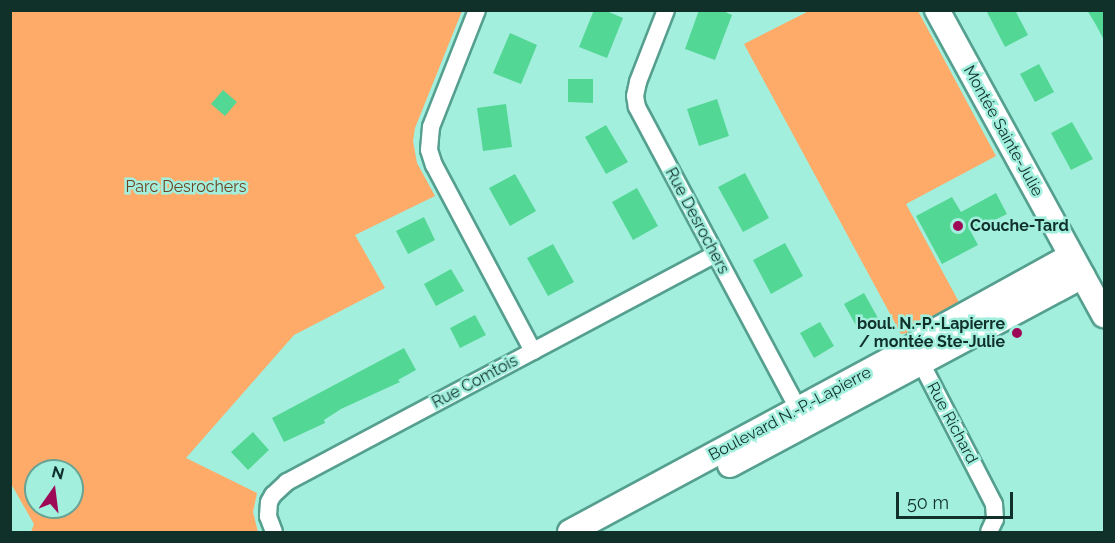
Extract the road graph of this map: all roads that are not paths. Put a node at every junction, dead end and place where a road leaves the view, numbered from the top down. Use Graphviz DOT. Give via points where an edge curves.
graph roads {
  1 [pos="477,10"];
  2 [pos="666,10"];
  3 [pos="937,10"];
  4 [pos="715,254"];
  5 [pos="1076,266"];
  6 [pos="1104,315"];
  7 [pos="533,351"];
  8 [pos="916,354"];
  9 [pos="802,417"];
  10 [pos="274,532"];
  11 [pos="570,532"];
  12 [pos="604,532"];
  13 [pos="989,532"];
  1 -- 7 [label="street" via="431,127 429,150"];
  2 -- 4 [label="street, Rue Desrochers" via="638,82 635,101"];
  3 -- 5 [label="street, Montée Sainte-Julie"];
  4 -- 7 [label="street, Rue Comtois"];
  4 -- 9 [label="street, Rue Desrochers"];
  5 -- 6 [label="street, Montée Sainte-Julie"];
  5 -- 8 [label="street, Boulevard N.-P.-Lapierre" via="928,335"];
  7 -- 10 [label="street, Rue Comtois" via="287,482 269,502 268,516"];
  8 -- 9 [label="street, Boulevard N.-P.-Lapierre"];
  8 -- 13 [label="street, Rue Richard" via="994,504 995,519"];
  9 -- 11 [label="street, Boulevard N.-P.-Lapierre"];
  9 -- 12 [label="street, Boulevard N.-P.-Lapierre"];
}
